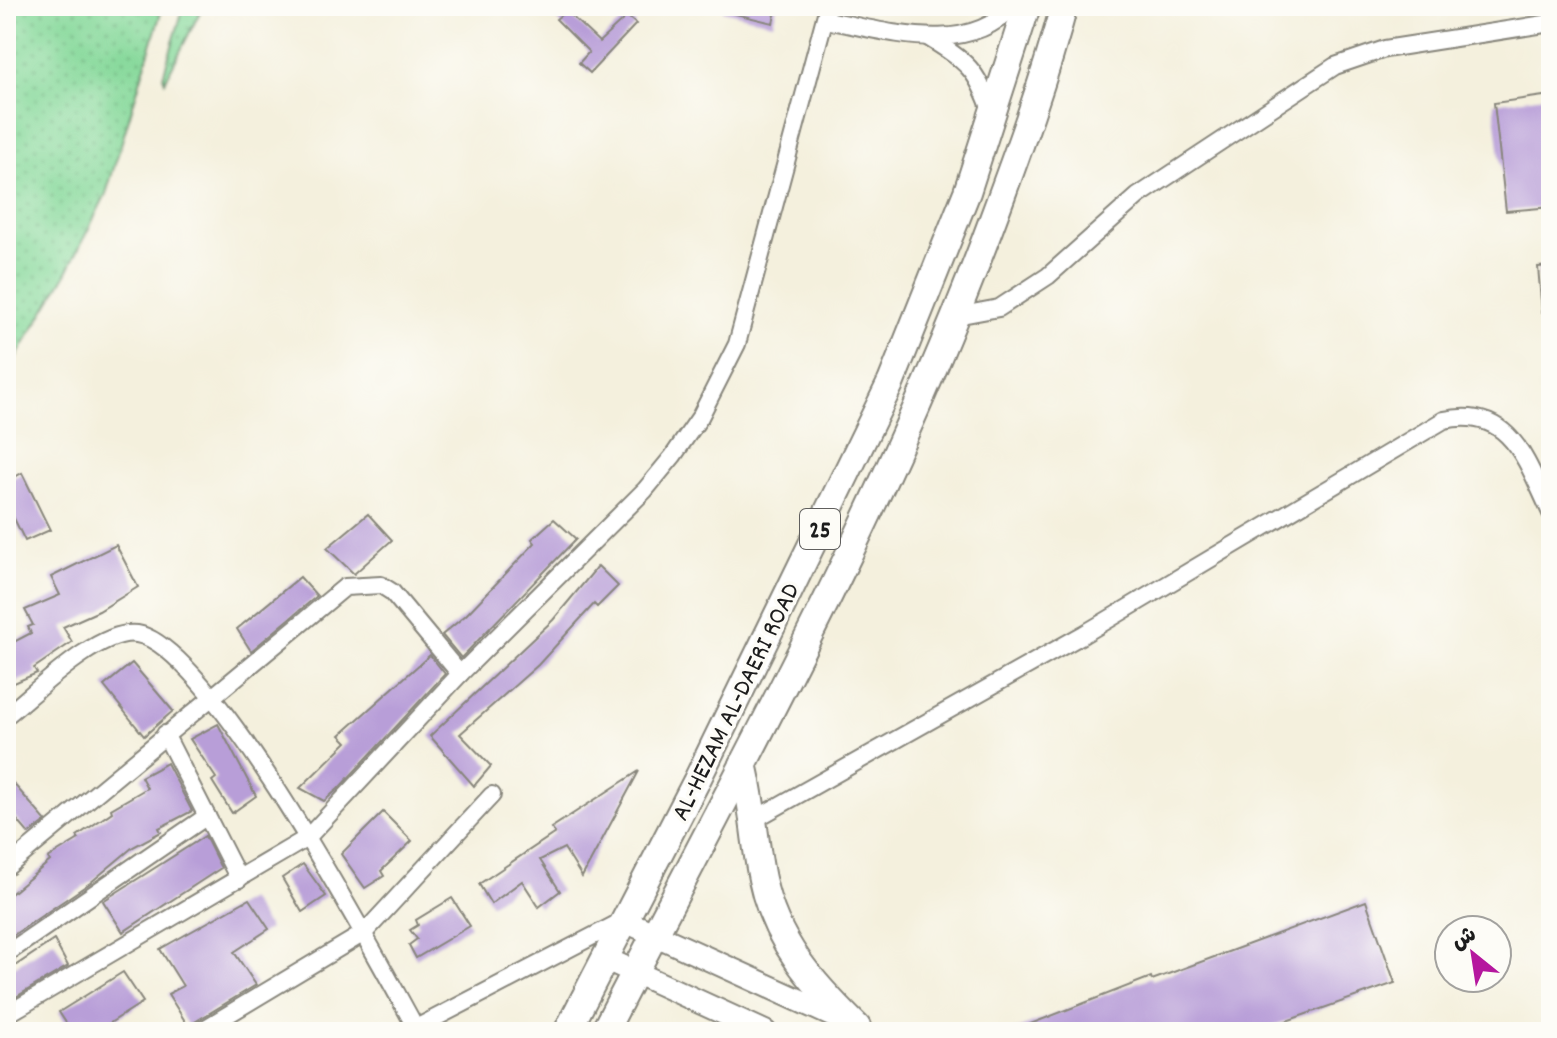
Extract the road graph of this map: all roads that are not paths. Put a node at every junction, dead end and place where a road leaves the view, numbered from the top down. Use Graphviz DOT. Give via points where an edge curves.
graph roads {
  1 [pos="1014,6"];
  2 [pos="1027,6"];
  3 [pos="1064,6"];
  4 [pos="827,13"];
  5 [pos="1551,23"];
  6 [pos="929,38"];
  7 [pos="993,113"];
  8 [pos="956,316"];
  9 [pos="1551,513"];
  10 [pos="460,674"];
  11 [pos="213,698"];
  12 [pos="6,716"];
  13 [pos="165,734"];
  14 [pos="743,764"];
  15 [pos="492,795"];
  16 [pos="207,816"];
  17 [pos="755,819"];
  18 [pos="307,838"];
  19 [pos="6,868"];
  20 [pos="239,879"];
  21 [pos="623,920"];
  22 [pos="364,933"];
  23 [pos="655,935"];
  24 [pos="6,954"];
  25 [pos="604,958"];
  26 [pos="635,973"];
  27 [pos="6,1015"];
  28 [pos="417,1030"];
  29 [pos="862,1030"];
  30 [pos="199,1032"];
  31 [pos="567,1032"];
  32 [pos="604,1032"];
  33 [pos="765,1032"];
  1 -- 6 [label="street" via="1000,21 961,35"];
  2 -- 7 [label="main road, AL-HEZAM AL-DAERI ROAD / 25"];
  3 -- 8 [label="main road, AL-HEZAM AL-DAERI ROAD / 25" via="1027,127"];
  4 -- 6 [label="street"];
  4 -- 10 [label="street" via="737,344 700,417 645,490"];
  5 -- 8 [label="street" via="1385,49 1335,66 1138,196 1048,276 999,308"];
  6 -- 7 [label="street" via="981,78"];
  7 -- 21 [label="main road, AL-HEZAM AL-DAERI ROAD / 25" via="891,382"];
  8 -- 14 [label="main road, AL-HEZAM AL-DAERI ROAD / 25" via="860,535"];
  9 -- 17 [label="street" via="1504,430 1476,417 1444,420 1084,634"];
  10 -- 11 [label="street" via="392,592 381,585 357,584 335,593"];
  10 -- 18 [label="street"];
  11 -- 12 [label="street" via="171,653 139,634 119,635 96,645"];
  11 -- 13 [label="street"];
  11 -- 18 [label="street"];
  13 -- 16 [label="street"];
  13 -- 19 [label="street"];
  14 -- 17 [label="main road"];
  14 -- 23 [label="main road, AL-HEZAM AL-DAERI ROAD / 25"];
  15 -- 22 [label="street"];
  16 -- 20 [label="street"];
  16 -- 24 [label="street"];
  17 -- 29 [label="main road" via="762,880 782,937 816,987"];
  18 -- 20 [label="street"];
  18 -- 22 [label="street"];
  20 -- 27 [label="street"];
  21 -- 23 [label="street"];
  21 -- 25 [label="main road, AL-HEZAM AL-DAERI ROAD / 25"];
  21 -- 28 [label="street"];
  22 -- 28 [label="street"];
  22 -- 30 [label="street"];
  23 -- 26 [label="main road, AL-HEZAM AL-DAERI ROAD / 25"];
  23 -- 29 [label="street"];
  25 -- 26 [label="street"];
  25 -- 31 [label="main road, AL-HEZAM AL-DAERI ROAD / 25"];
  26 -- 32 [label="main road, AL-HEZAM AL-DAERI ROAD / 25"];
  26 -- 33 [label="street"];
}
